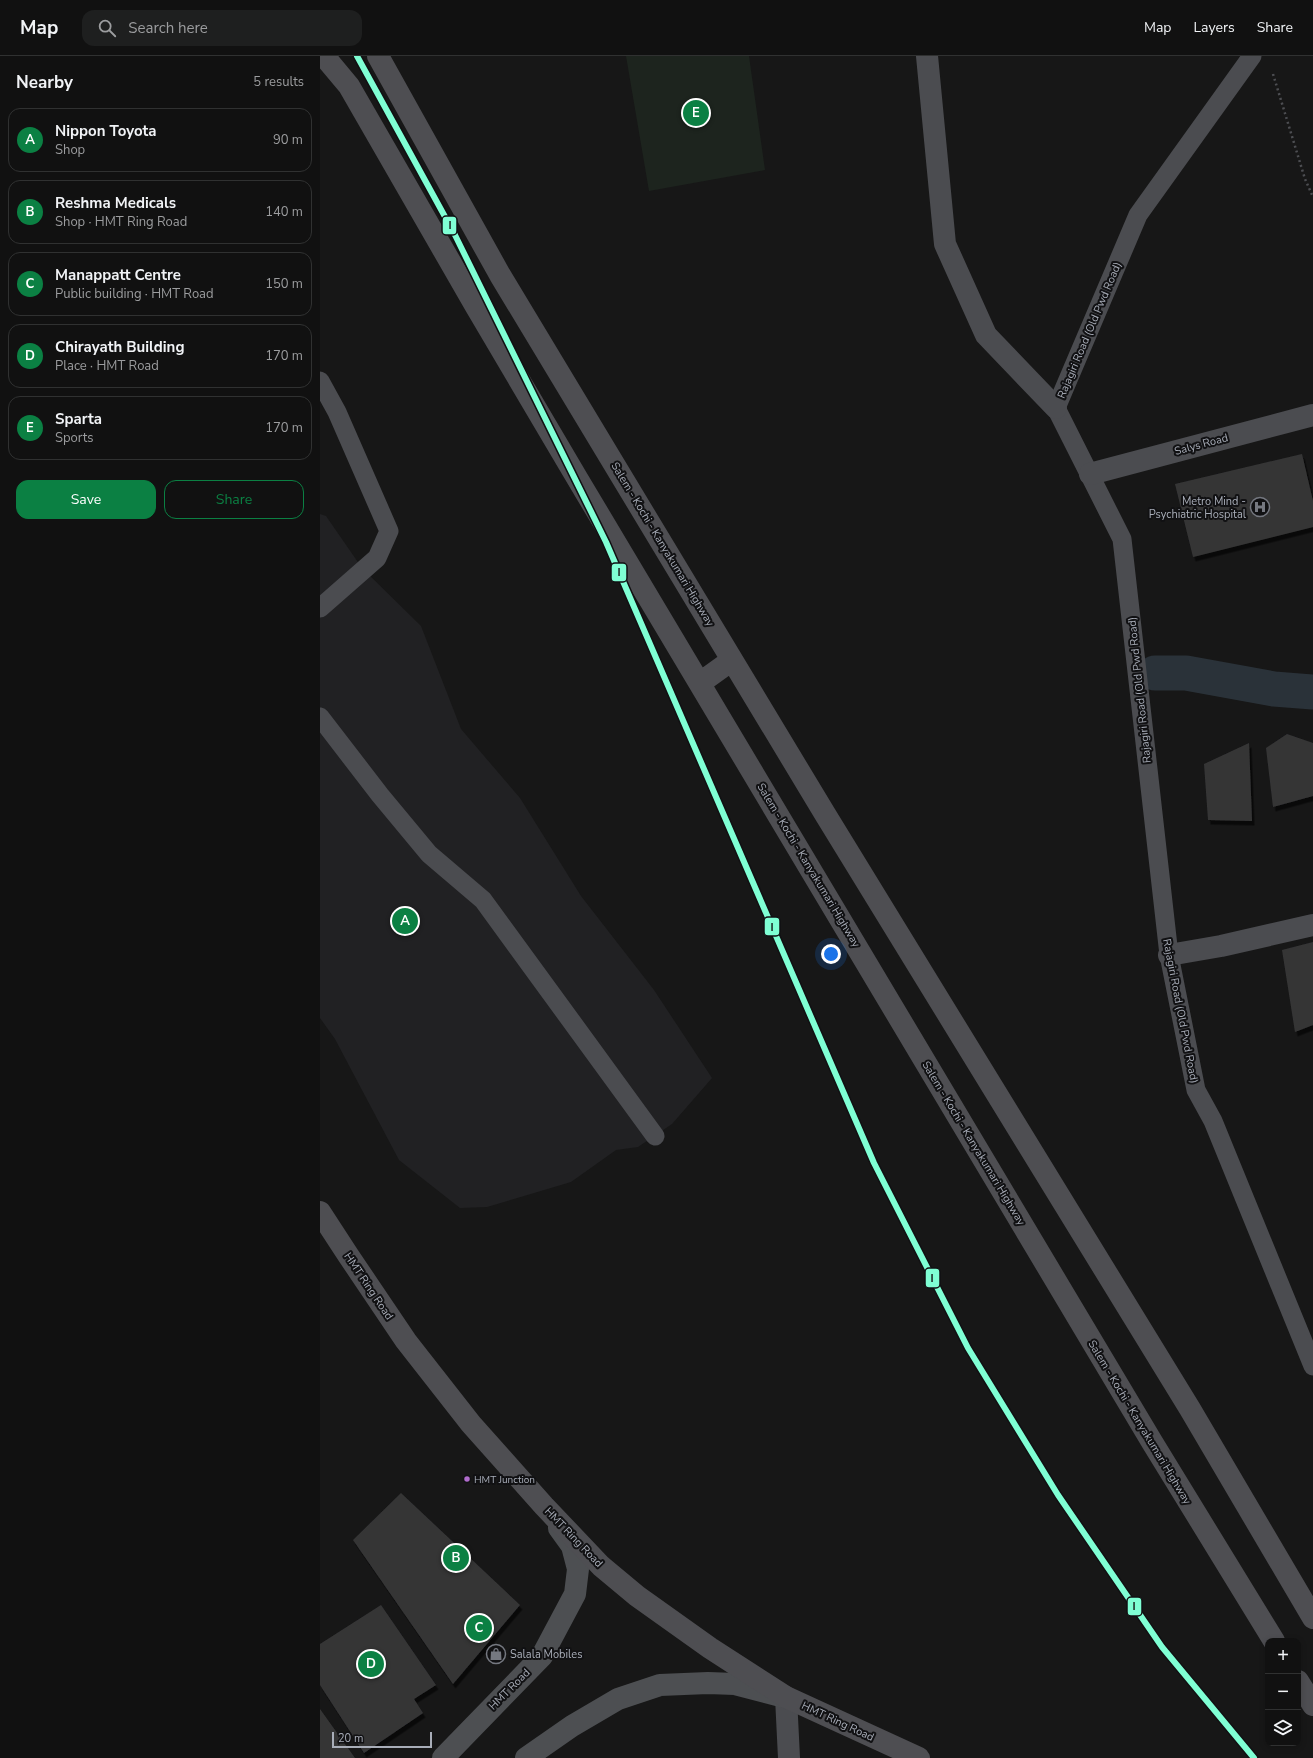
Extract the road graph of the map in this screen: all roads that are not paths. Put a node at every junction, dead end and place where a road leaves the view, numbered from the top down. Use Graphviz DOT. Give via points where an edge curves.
graph roads {
  1 [pos="324,56"];
  2 [pos="378,56"];
  3 [pos="927,56"];
  4 [pos="1252,56"];
  5 [pos="320,381"];
  6 [pos="1056,408"];
  7 [pos="1313,415"];
  8 [pos="1090,474"];
  9 [pos="320,608"];
  10 [pos="732,660"];
  11 [pos="700,684"];
  12 [pos="320,716"];
  13 [pos="1313,925"];
  14 [pos="1169,955"];
  15 [pos="655,1136"];
  16 [pos="320,1212"];
  17 [pos="1313,1366"];
  18 [pos="544,1506"];
  19 [pos="1313,1618"];
  20 [pos="1272,1638"];
  21 [pos="1301,1686"];
  22 [pos="786,1697"];
  23 [pos="1313,1705"];
  24 [pos="443,1758"];
  25 [pos="526,1758"];
  26 [pos="789,1758"];
  27 [pos="919,1758"];
  1 -- 11 [label="highway, Salem - Kochi - Kanyakumari Highway" via="349,86 479,312"];
  2 -- 10 [label="highway, Salem - Kochi - Kanyakumari Highway" via="500,275"];
  3 -- 6 [label="street" via="946,244 986,335"];
  4 -- 6 [label="lane, Rajagiri Road (Old Pwd Road)" via="1138,215"];
  5 -- 9 [label="lane" via="337,412 389,531 377,558"];
  6 -- 8 [label="lane, Rajagiri Road (Old Pwd Road)"];
  7 -- 8 [label="street, Salys Road"];
  8 -- 14 [label="lane, Rajagiri Road (Old Pwd Road)" via="1122,539"];
  10 -- 11 [label="highway"];
  10 -- 19 [label="highway, Salem - Kochi - Kanyakumari Highway" via="1190,1409"];
  11 -- 20 [label="highway, Salem - Kochi - Kanyakumari Highway" via="1152,1442"];
  12 -- 15 [label="lane" via="380,796 429,854 482,900"];
  13 -- 14 [label="street"];
  14 -- 17 [label="lane, Rajagiri Road (Old Pwd Road)" via="1196,1090 1213,1121"];
  16 -- 18 [label="highway, HMT Ring Road" via="406,1341 471,1424"];
  18 -- 22 [label="highway, HMT Ring Road" via="601,1566 637,1596 710,1648"];
  18 -- 24 [label="main road, HMT Road" via="572,1546 578,1569 575,1594 542,1656"];
  21 -- 23 [label="highway"];
  22 -- 25 [label="main road" via="735,1684 660,1685 618,1699 572,1726"];
  22 -- 26 [label="street"];
  22 -- 27 [label="highway, HMT Ring Road"];
}
